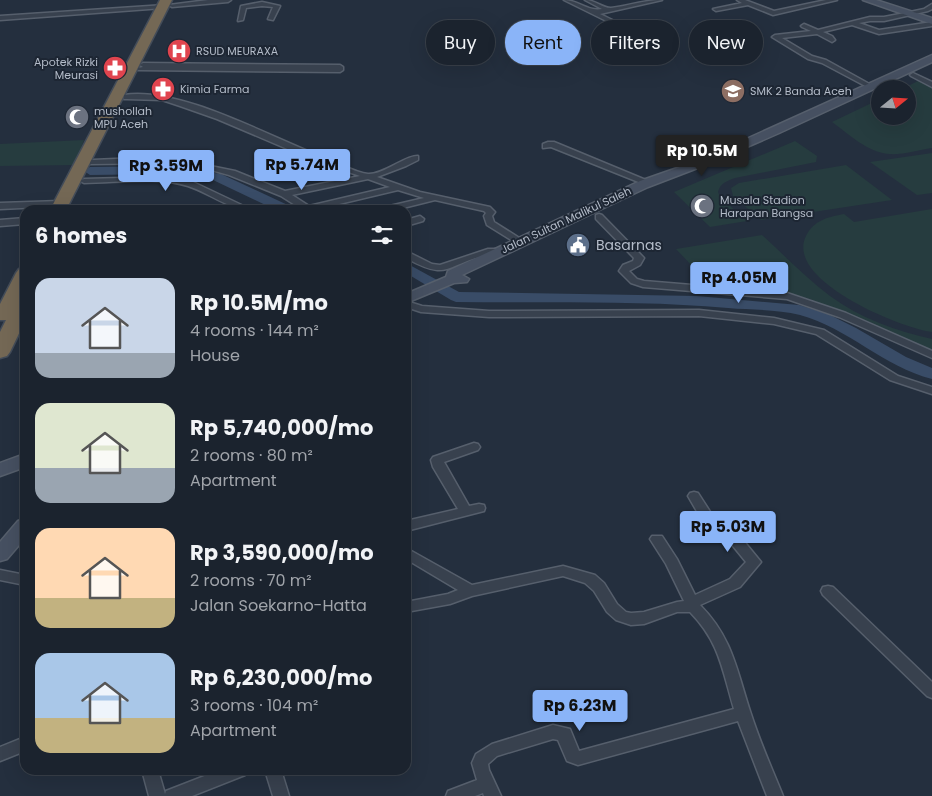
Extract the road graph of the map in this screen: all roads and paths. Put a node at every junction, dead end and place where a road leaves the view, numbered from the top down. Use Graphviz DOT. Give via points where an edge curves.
graph roads {
  1 [pos="228,0"];
  2 [pos="567,0"];
  3 [pos="588,0"];
  4 [pos="659,0"];
  5 [pos="732,0"];
  6 [pos="740,0"];
  7 [pos="834,0"];
  8 [pos="867,0"];
  9 [pos="720,1"];
  10 [pos="263,2"];
  11 [pos="169,3"];
  12 [pos="747,4"];
  13 [pos="932,6"];
  14 [pos="716,9"];
  15 [pos="609,11"];
  16 [pos="593,13"];
  17 [pos="773,13"];
  18 [pos="910,14"];
  19 [pos="759,16"];
  20 [pos="0,18"];
  21 [pos="271,19"];
  22 [pos="240,20"];
  23 [pos="607,20"];
  24 [pos="932,22"];
  25 [pos="852,23"];
  26 [pos="804,26"];
  27 [pos="817,31"];
  28 [pos="832,40"];
  29 [pos="932,58"];
  30 [pos="932,66"];
  31 [pos="142,67"];
  32 [pos="907,75"];
  33 [pos="896,80"];
  34 [pos="900,80"];
  35 [pos="932,84"];
  36 [pos="871,87"];
  37 [pos="871,91"];
  38 [pos="122,100"];
  39 [pos="415,158"];
  40 [pos="93,162"];
  41 [pos="709,164"];
  42 [pos="370,176"];
  43 [pos="84,181"];
  44 [pos="646,184"];
  45 [pos="399,187"];
  46 [pos="284,194"];
  47 [pos="438,197"];
  48 [pos="65,205"];
  49 [pos="65,205"];
  50 [pos="237,205"];
  51 [pos="302,205"];
  52 [pos="325,205"];
  53 [pos="405,205"];
  54 [pos="0,206"];
  55 [pos="611,206"];
  56 [pos="20,207"];
  57 [pos="599,217"];
  58 [pos="420,220"];
  59 [pos="20,221"];
  60 [pos="411,222"];
  61 [pos="0,223"];
  62 [pos="519,241"];
  63 [pos="497,252"];
  64 [pos="411,256"];
  65 [pos="450,280"];
  66 [pos="20,283"];
  67 [pos="411,299"];
  68 [pos="411,302"];
  69 [pos="20,311"];
  70 [pos="0,322"];
  71 [pos="0,352"];
  72 [pos="932,355"];
  73 [pos="932,391"];
  74 [pos="474,447"];
  75 [pos="20,462"];
  76 [pos="0,470"];
  77 [pos="694,496"];
  78 [pos="479,508"];
  79 [pos="466,512"];
  80 [pos="411,525"];
  81 [pos="20,532"];
  82 [pos="657,539"];
  83 [pos="0,554"];
  84 [pos="411,556"];
  85 [pos="0,574"];
  86 [pos="20,579"];
  87 [pos="828,590"];
  88 [pos="470,591"];
  89 [pos="692,605"];
  90 [pos="411,606"];
  91 [pos="932,692"];
  92 [pos="743,713"];
  93 [pos="20,746"];
  94 [pos="0,754"];
  95 [pos="151,775"];
  96 [pos="226,775"];
  97 [pos="275,775"];
  98 [pos="490,790"];
  99 [pos="157,796"];
  100 [pos="172,796"];
  101 [pos="281,796"];
  102 [pos="454,796"];
  103 [pos="774,796"];
  1 -- 11 [label="street"];
  2 -- 16 [label="street"];
  3 -- 15 [label="street"];
  4 -- 15 [label="street"];
  5 -- 9 [label="street"];
  6 -- 12 [label="street"];
  7 -- 17 [label="street"];
  8 -- 18 [label="main road"];
  10 -- 21 [label="street" via="276,6"];
  10 -- 22 [label="street" via="243,7"];
  11 -- 20 [label="street"];
  11 -- 31 [label="highway"];
  11 -- 38 [label="highway"];
  12 -- 14 [label="street"];
  12 -- 17 [label="street"];
  13 -- 18 [label="street"];
  15 -- 16 [label="street"];
  16 -- 23 [label="street"];
  17 -- 19 [label="street"];
  18 -- 24 [label="main road"];
  18 -- 25 [label="street"];
  24 -- 25 [label="street" via="878,32"];
  25 -- 27 [label="street"];
  26 -- 27 [label="street"];
  27 -- 28 [label="street"];
  27 -- 36 [label="street" via="775,37 810,58 824,61"];
  29 -- 32 [label="main road, Jalan Sultan Malikul Saleh"];
  30 -- 32 [label="main road, Jalan Sultan Malikul Saleh"];
  31 -- 31 [label="street" via="340,67 340,70"];
  31 -- 38 [label="highway"];
  32 -- 33 [label="main road, Jalan Sultan Malikul Saleh"];
  32 -- 34 [label="main road, Jalan Sultan Malikul Saleh"];
  32 -- 35 [label="street"];
  37 -- 41 [label="main road, Jalan Sultan Malikul Saleh"];
  38 -- 40 [label="highway"];
  38 -- 42 [label="street" via="162,98 183,104 298,151"];
  38 -- 48 [label="highway"];
  39 -- 42 [label="street" via="407,164"];
  40 -- 43 [label="highway"];
  40 -- 46 [label="street" via="157,161 204,166 232,173"];
  41 -- 44 [label="main road, Jalan Sultan Malikul Saleh"];
  41 -- 55 [label="main road, Jalan Sultan Malikul Saleh"];
  42 -- 45 [label="street"];
  42 -- 46 [label="street"];
  43 -- 49 [label="highway"];
  43 -- 50 [label="street" via="161,179 190,184"];
  44 -- 44 [label="street" via="546,146 551,144"];
  44 -- 55 [label="main road, Jalan Sultan Malikul Saleh"];
  45 -- 47 [label="street"];
  45 -- 52 [label="street"];
  46 -- 51 [label="street"];
  47 -- 53 [label="street"];
  47 -- 62 [label="street" via="487,209 491,212 488,216 490,222"];
  54 -- 56 [label="street"];
  55 -- 57 [label="main road, Jalan Sultan Malikul Saleh"];
  55 -- 62 [label="main road, Jalan Sultan Malikul Saleh"];
  57 -- 65 [label="main road, Jalan Sultan Malikul Saleh" via="462,278"];
  57 -- 72 [label="street" via="639,258 624,271 634,281 804,300"];
  58 -- 60 [label="street"];
  59 -- 61 [label="street"];
  62 -- 63 [label="main road, Jalan Sultan Malikul Saleh"];
  63 -- 64 [label="street" via="480,252 437,268"];
  63 -- 65 [label="main road, Jalan Sultan Malikul Saleh" via="453,274"];
  65 -- 67 [label="main road, Jalan Sultan Malikul Saleh"];
  66 -- 70 [label="highway"];
  68 -- 73 [label="street" via="421,309 489,314 699,313 774,321 820,332 894,378"];
  69 -- 71 [label="highway"];
  74 -- 79 [label="street" via="437,460"];
  75 -- 76 [label="main road"];
  77 -- 89 [label="street" via="711,524 729,532 754,562 735,583"];
  78 -- 79 [label="street"];
  79 -- 80 [label="street"];
  81 -- 83 [label="main road"];
  82 -- 89 [label="street" via="669,554"];
  84 -- 88 [label="street"];
  85 -- 86 [label="street"];
  87 -- 91 [label="street"];
  88 -- 89 [label="street" via="563,571 590,579 612,608 631,619"];
  88 -- 90 [label="street" via="450,599"];
  89 -- 92 [label="street" via="713,628 725,649"];
  92 -- 98 [label="street" via="578,758 573,756 564,734 553,732 492,751 482,759 481,770"];
  92 -- 103 [label="street"];
  93 -- 94 [label="street"];
  95 -- 99 [label="street"];
  96 -- 100 [label="street"];
  97 -- 101 [label="street"];
  98 -- 102 [label="street"];
}
